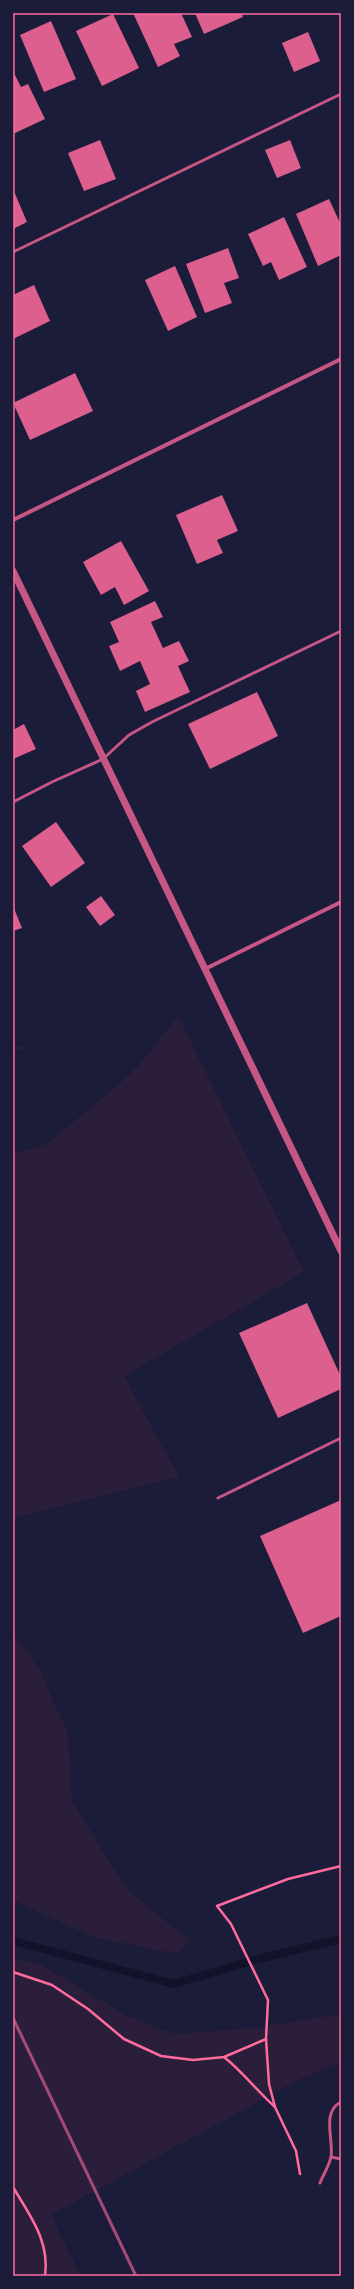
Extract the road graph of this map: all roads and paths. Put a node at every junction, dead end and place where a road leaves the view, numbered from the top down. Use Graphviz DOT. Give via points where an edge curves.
graph roads {
  1 [pos="341,94"];
  2 [pos="13,252"];
  3 [pos="341,359"];
  4 [pos="13,520"];
  5 [pos="13,571"];
  6 [pos="341,631"];
  7 [pos="103,759"];
  8 [pos="13,802"];
  9 [pos="341,902"];
  10 [pos="204,969"];
  11 [pos="341,1251"];
  12 [pos="341,1438"];
  13 [pos="218,1498"];
  14 [pos="341,1866"];
  15 [pos="13,1972"];
  16 [pos="266,2039"];
  17 [pos="224,2057"];
  18 [pos="341,2102"];
  19 [pos="275,2107"];
  20 [pos="331,2157"];
  21 [pos="341,2159"];
  22 [pos="300,2174"];
  23 [pos="320,2183"];
  24 [pos="13,2187"];
  25 [pos="45,2276"];
  1 -- 2 [label="lane"];
  3 -- 4 [label="street"];
  5 -- 7 [label="street"];
  6 -- 7 [label="lane" via="152,722 129,735"];
  7 -- 8 [label="lane"];
  7 -- 10 [label="street"];
  9 -- 10 [label="street"];
  10 -- 11 [label="street"];
  12 -- 13 [label="lane"];
  14 -- 16 [label="path" via="288,1879 217,1906 231,1924 268,2000"];
  15 -- 17 [label="path" via="52,1985 88,2009 124,2039 161,2056 193,2060"];
  16 -- 17 [label="path"];
  16 -- 19 [label="path" via="269,2084"];
  17 -- 19 [label="path"];
  18 -- 20 [label="lane" via="337,2104 329,2121"];
  19 -- 22 [label="path" via="296,2151"];
  20 -- 21 [label="lane"];
  20 -- 23 [label="lane"];
  24 -- 25 [label="path" via="37,2227 47,2253"];
}
